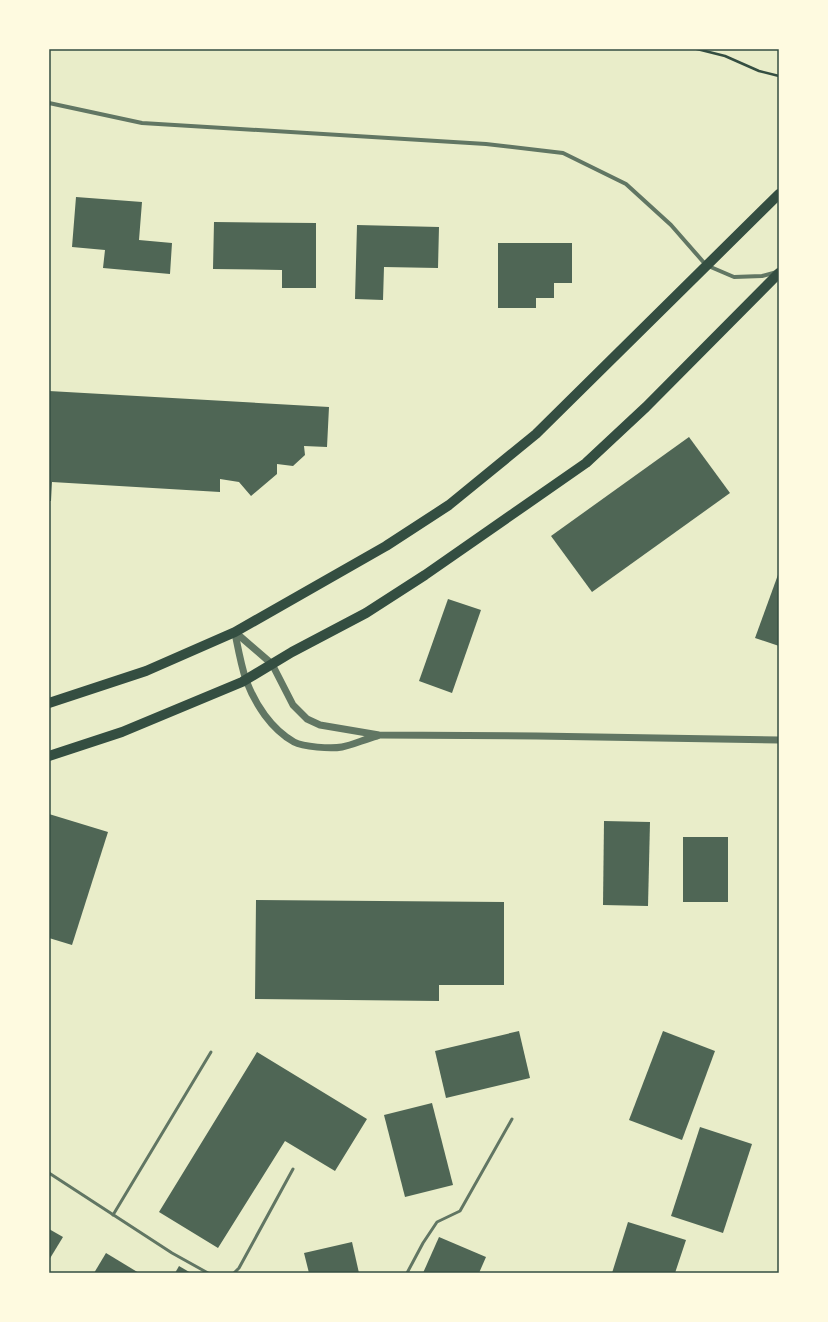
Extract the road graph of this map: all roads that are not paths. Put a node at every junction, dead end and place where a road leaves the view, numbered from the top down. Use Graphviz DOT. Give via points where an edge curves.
graph roads {
  1 [pos="49,104"];
  2 [pos="779,194"];
  3 [pos="706,265"];
  4 [pos="779,272"];
  5 [pos="235,632"];
  6 [pos="272,664"];
  7 [pos="246,679"];
  8 [pos="49,704"];
  9 [pos="379,735"];
  10 [pos="779,740"];
  11 [pos="49,756"];
  12 [pos="211,1052"];
  13 [pos="512,1119"];
  14 [pos="293,1170"];
  15 [pos="49,1173"];
  16 [pos="113,1215"];
  17 [pos="208,1273"];
  18 [pos="234,1273"];
  19 [pos="407,1273"];
  1 -- 3 [label="street" via="142,124 486,144 563,153 626,184 671,225"];
  2 -- 3 [label="main road"];
  3 -- 4 [label="street" via="734,277 762,276"];
  3 -- 5 [label="main road" via="536,434 449,505 386,546"];
  4 -- 6 [label="main road" via="586,463 366,613"];
  5 -- 6 [label="street"];
  5 -- 7 [label="street"];
  5 -- 8 [label="main road" via="146,671"];
  6 -- 7 [label="main road"];
  6 -- 9 [label="street" via="293,705 307,719 320,724"];
  7 -- 9 [label="street" via="264,715 295,742 320,748 342,747"];
  7 -- 11 [label="main road" via="122,732"];
  9 -- 10 [label="street"];
  12 -- 16 [label="lane"];
  13 -- 19 [label="lane" via="460,1211 437,1222 422,1243"];
  14 -- 18 [label="lane" via="240,1268"];
  15 -- 16 [label="lane"];
  16 -- 17 [label="lane"];
}
